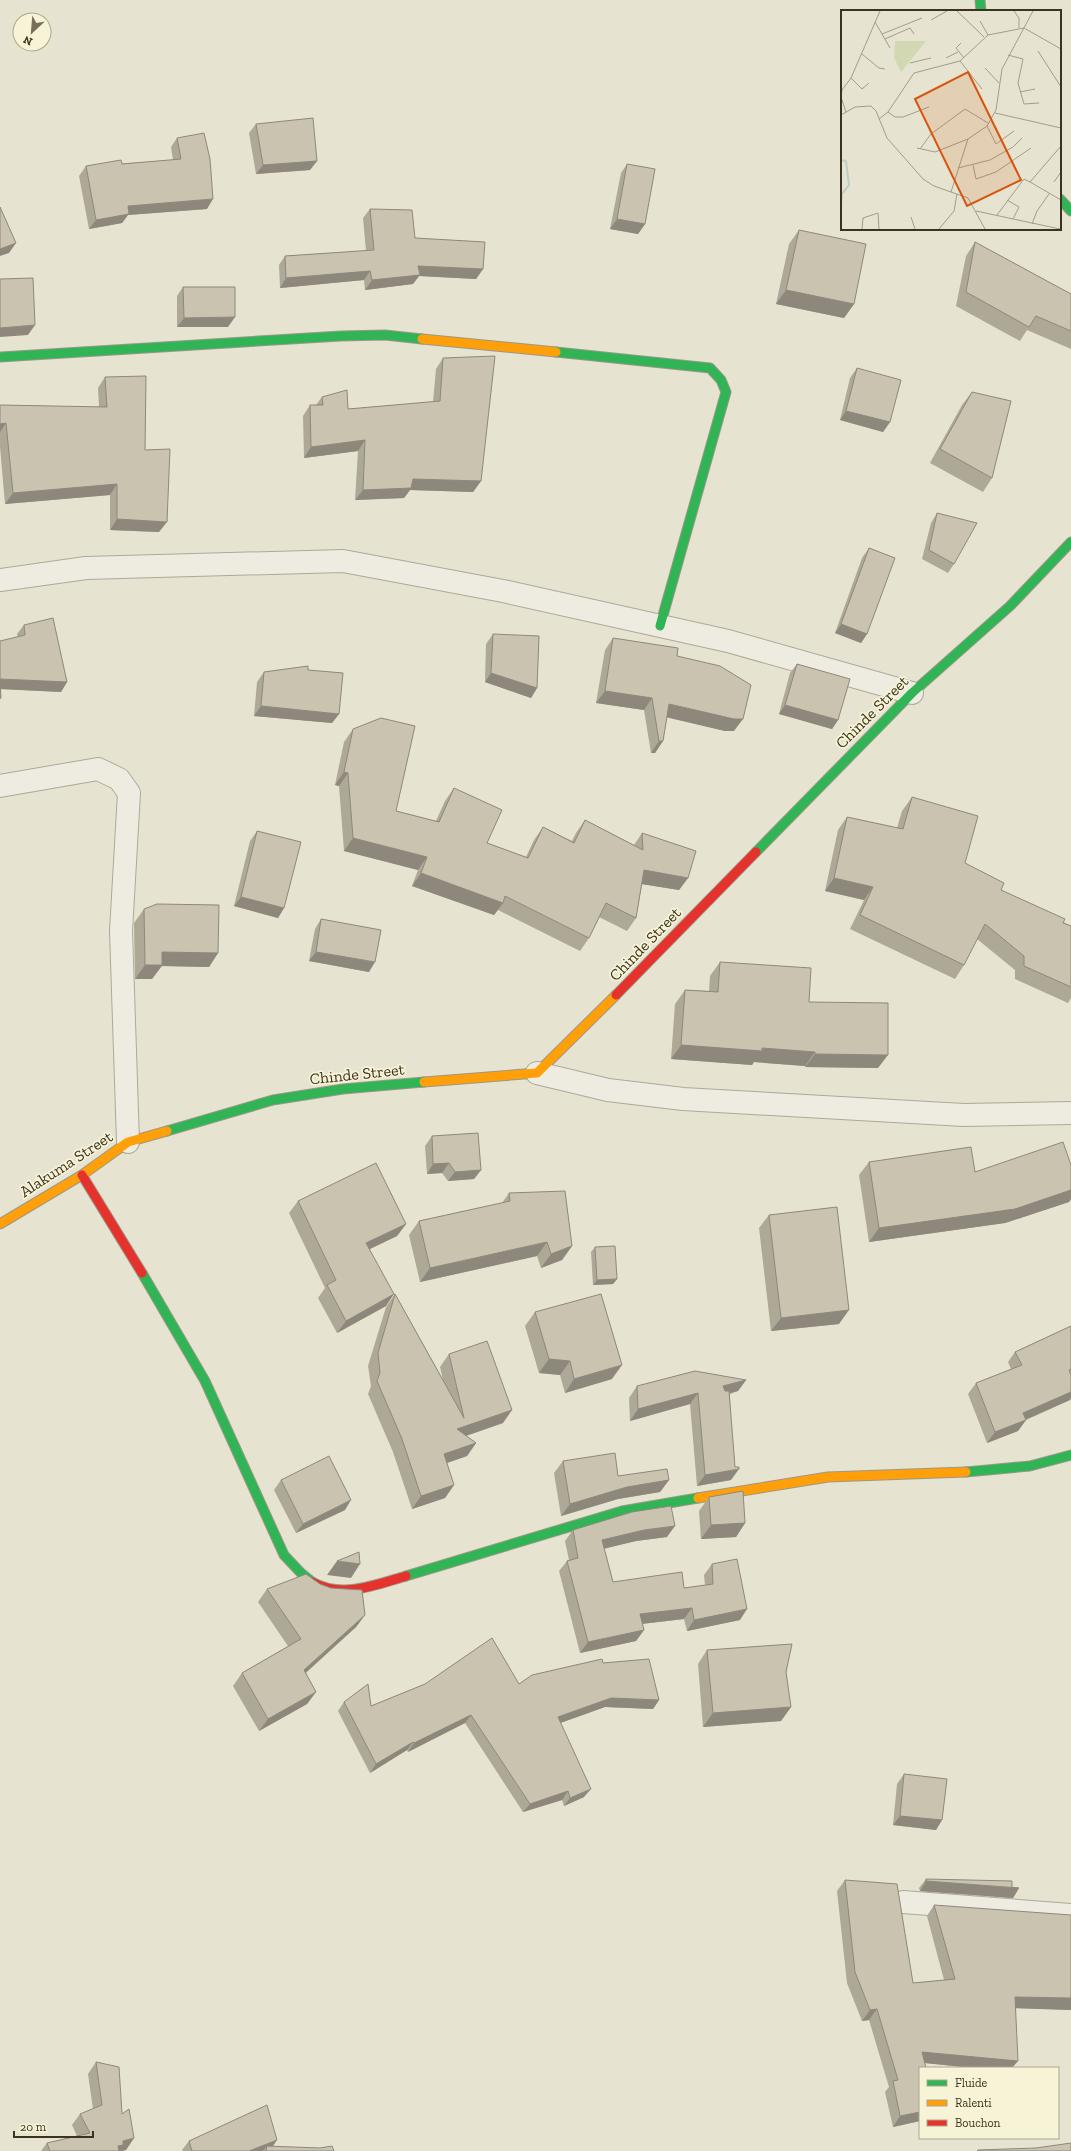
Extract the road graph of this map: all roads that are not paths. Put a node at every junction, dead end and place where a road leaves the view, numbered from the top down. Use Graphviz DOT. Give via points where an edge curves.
graph roads {
  1 [pos="980,0"];
  2 [pos="981,10"];
  3 [pos="1061,200"];
  4 [pos="1071,211"];
  5 [pos="0,357"];
  6 [pos="1071,542"];
  7 [pos="0,580"];
  8 [pos="660,626"];
  9 [pos="912,693"];
  10 [pos="0,786"];
  11 [pos="536,1073"];
  12 [pos="1071,1112"];
  13 [pos="128,1142"];
  14 [pos="82,1174"];
  15 [pos="0,1224"];
  16 [pos="1071,1455"];
  17 [pos="903,1902"];
  18 [pos="1071,1915"];
  1 -- 2 [label="street"];
  3 -- 4 [label="street"];
  5 -- 8 [label="street" via="385,335 710,368 721,380 726,392"];
  6 -- 9 [label="street, Chinde Street" via="1010,606"];
  7 -- 8 [label="street" via="86,568 343,561 503,591"];
  8 -- 9 [label="street" via="728,641"];
  9 -- 11 [label="street, Chinde Street" via="592,1020"];
  10 -- 13 [label="street" via="98,769 120,779 129,793 121,931"];
  11 -- 12 [label="street" via="608,1090 683,1099 964,1115"];
  11 -- 13 [label="street, Chinde Street" via="343,1089 273,1100"];
  13 -- 14 [label="street, Alakuma Street"];
  14 -- 15 [label="street, Alakuma Street"];
  14 -- 16 [label="street" via="205,1381 284,1556 300,1575 323,1588 342,1593 362,1590 622,1511 828,1477 972,1472 1030,1466"];
  17 -- 18 [label="street"];
}
